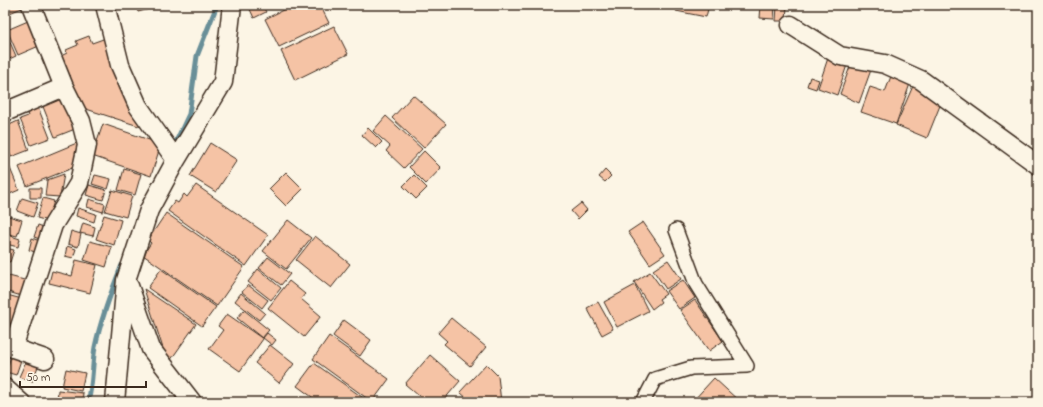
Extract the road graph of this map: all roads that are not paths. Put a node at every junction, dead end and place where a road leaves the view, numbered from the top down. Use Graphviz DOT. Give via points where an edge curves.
graph roads {
  1 [pos="31,5"];
  2 [pos="105,5"];
  3 [pos="232,5"];
  4 [pos="791,25"];
  5 [pos="64,87"];
  6 [pos="5,112"];
  7 [pos="176,160"];
  8 [pos="1038,165"];
  9 [pos="676,230"];
  10 [pos="126,280"];
  11 [pos="45,359"];
  12 [pos="5,385"];
  13 [pos="24,402"];
  14 [pos="115,402"];
  15 [pos="192,402"];
  16 [pos="642,402"];
  1 -- 5 [label="street"];
  2 -- 7 [label="street" via="120,65 138,106"];
  3 -- 7 [label="street" via="223,82"];
  4 -- 8 [label="street" via="840,56 885,64 921,80"];
  5 -- 6 [label="street"];
  5 -- 11 [label="street" via="81,121 87,145 79,183 53,225 13,348"];
  7 -- 10 [label="street" via="150,210"];
  9 -- 16 [label="street" via="696,284 747,366 691,368 655,379"];
  10 -- 14 [label="street"];
  10 -- 15 [label="street" via="151,349"];
  12 -- 13 [label="street"];
}
